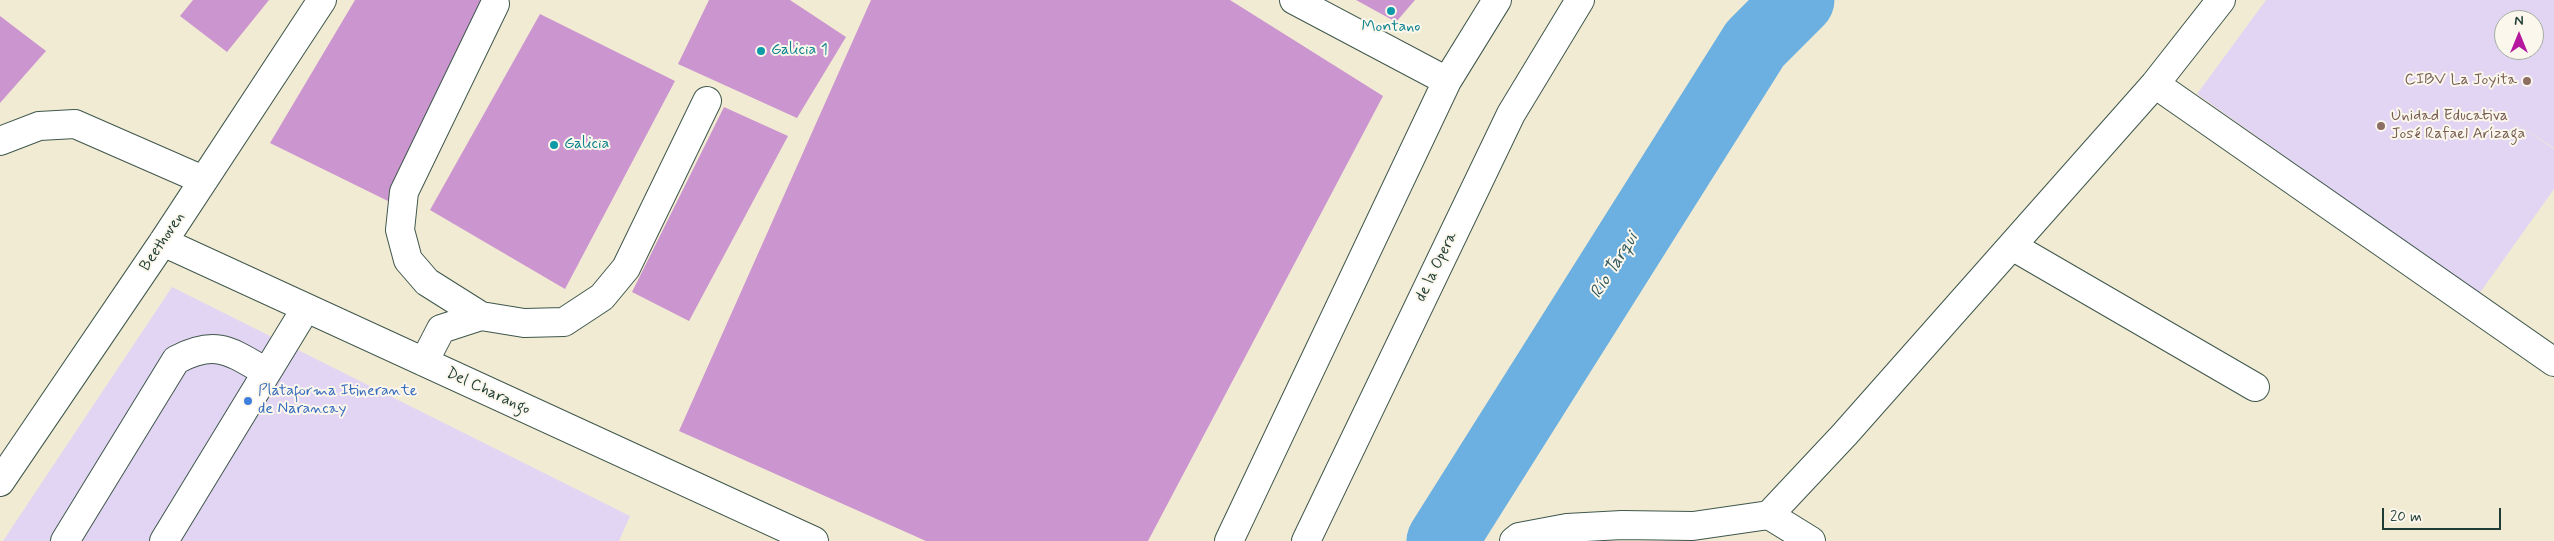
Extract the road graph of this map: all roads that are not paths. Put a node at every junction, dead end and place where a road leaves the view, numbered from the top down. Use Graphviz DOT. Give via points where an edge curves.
graph roads {
  1 [pos="322,0"];
  2 [pos="1294,0"];
  3 [pos="1497,0"];
  4 [pos="1580,0"];
  5 [pos="2221,0"];
  6 [pos="495,4"];
  7 [pos="1447,81"];
  8 [pos="2155,84"];
  9 [pos="707,101"];
  10 [pos="0,141"];
  11 [pos="204,180"];
  12 [pos="163,242"];
  13 [pos="2012,246"];
  14 [pos="306,308"];
  15 [pos="481,316"];
  16 [pos="424,362"];
  17 [pos="2554,362"];
  18 [pos="266,372"];
  19 [pos="2255,387"];
  20 [pos="0,482"];
  21 [pos="1769,515"];
  22 [pos="65,541"];
  23 [pos="164,541"];
  24 [pos="814,541"];
  25 [pos="1229,541"];
  26 [pos="1306,541"];
  27 [pos="1514,541"];
  28 [pos="1811,541"];
  1 -- 11 [label="street, Beethoven"];
  2 -- 7 [label="street"];
  3 -- 7 [label="street"];
  4 -- 26 [label="street, de la Opera" via="1511,114"];
  5 -- 8 [label="street"];
  6 -- 15 [label="street" via="404,192 400,230 408,260 427,282"];
  7 -- 25 [label="street"];
  8 -- 13 [label="street"];
  8 -- 17 [label="street"];
  9 -- 15 [label="street" via="626,268 602,297 564,322 524,323"];
  10 -- 11 [label="street" via="39,126 75,124"];
  11 -- 12 [label="street, Beethoven"];
  12 -- 14 [label="street, Del Charango"];
  12 -- 20 [label="street, Beethoven"];
  13 -- 19 [label="street"];
  13 -- 21 [label="street"];
  14 -- 16 [label="street, Del Charango"];
  14 -- 18 [label="street"];
  15 -- 16 [label="street" via="441,329"];
  16 -- 24 [label="street, Del Charango"];
  18 -- 22 [label="street" via="233,353 213,348 194,350 176,360"];
  18 -- 23 [label="street"];
  21 -- 27 [label="street" via="1693,526 1567,528 1519,537"];
  21 -- 28 [label="street"];
}
